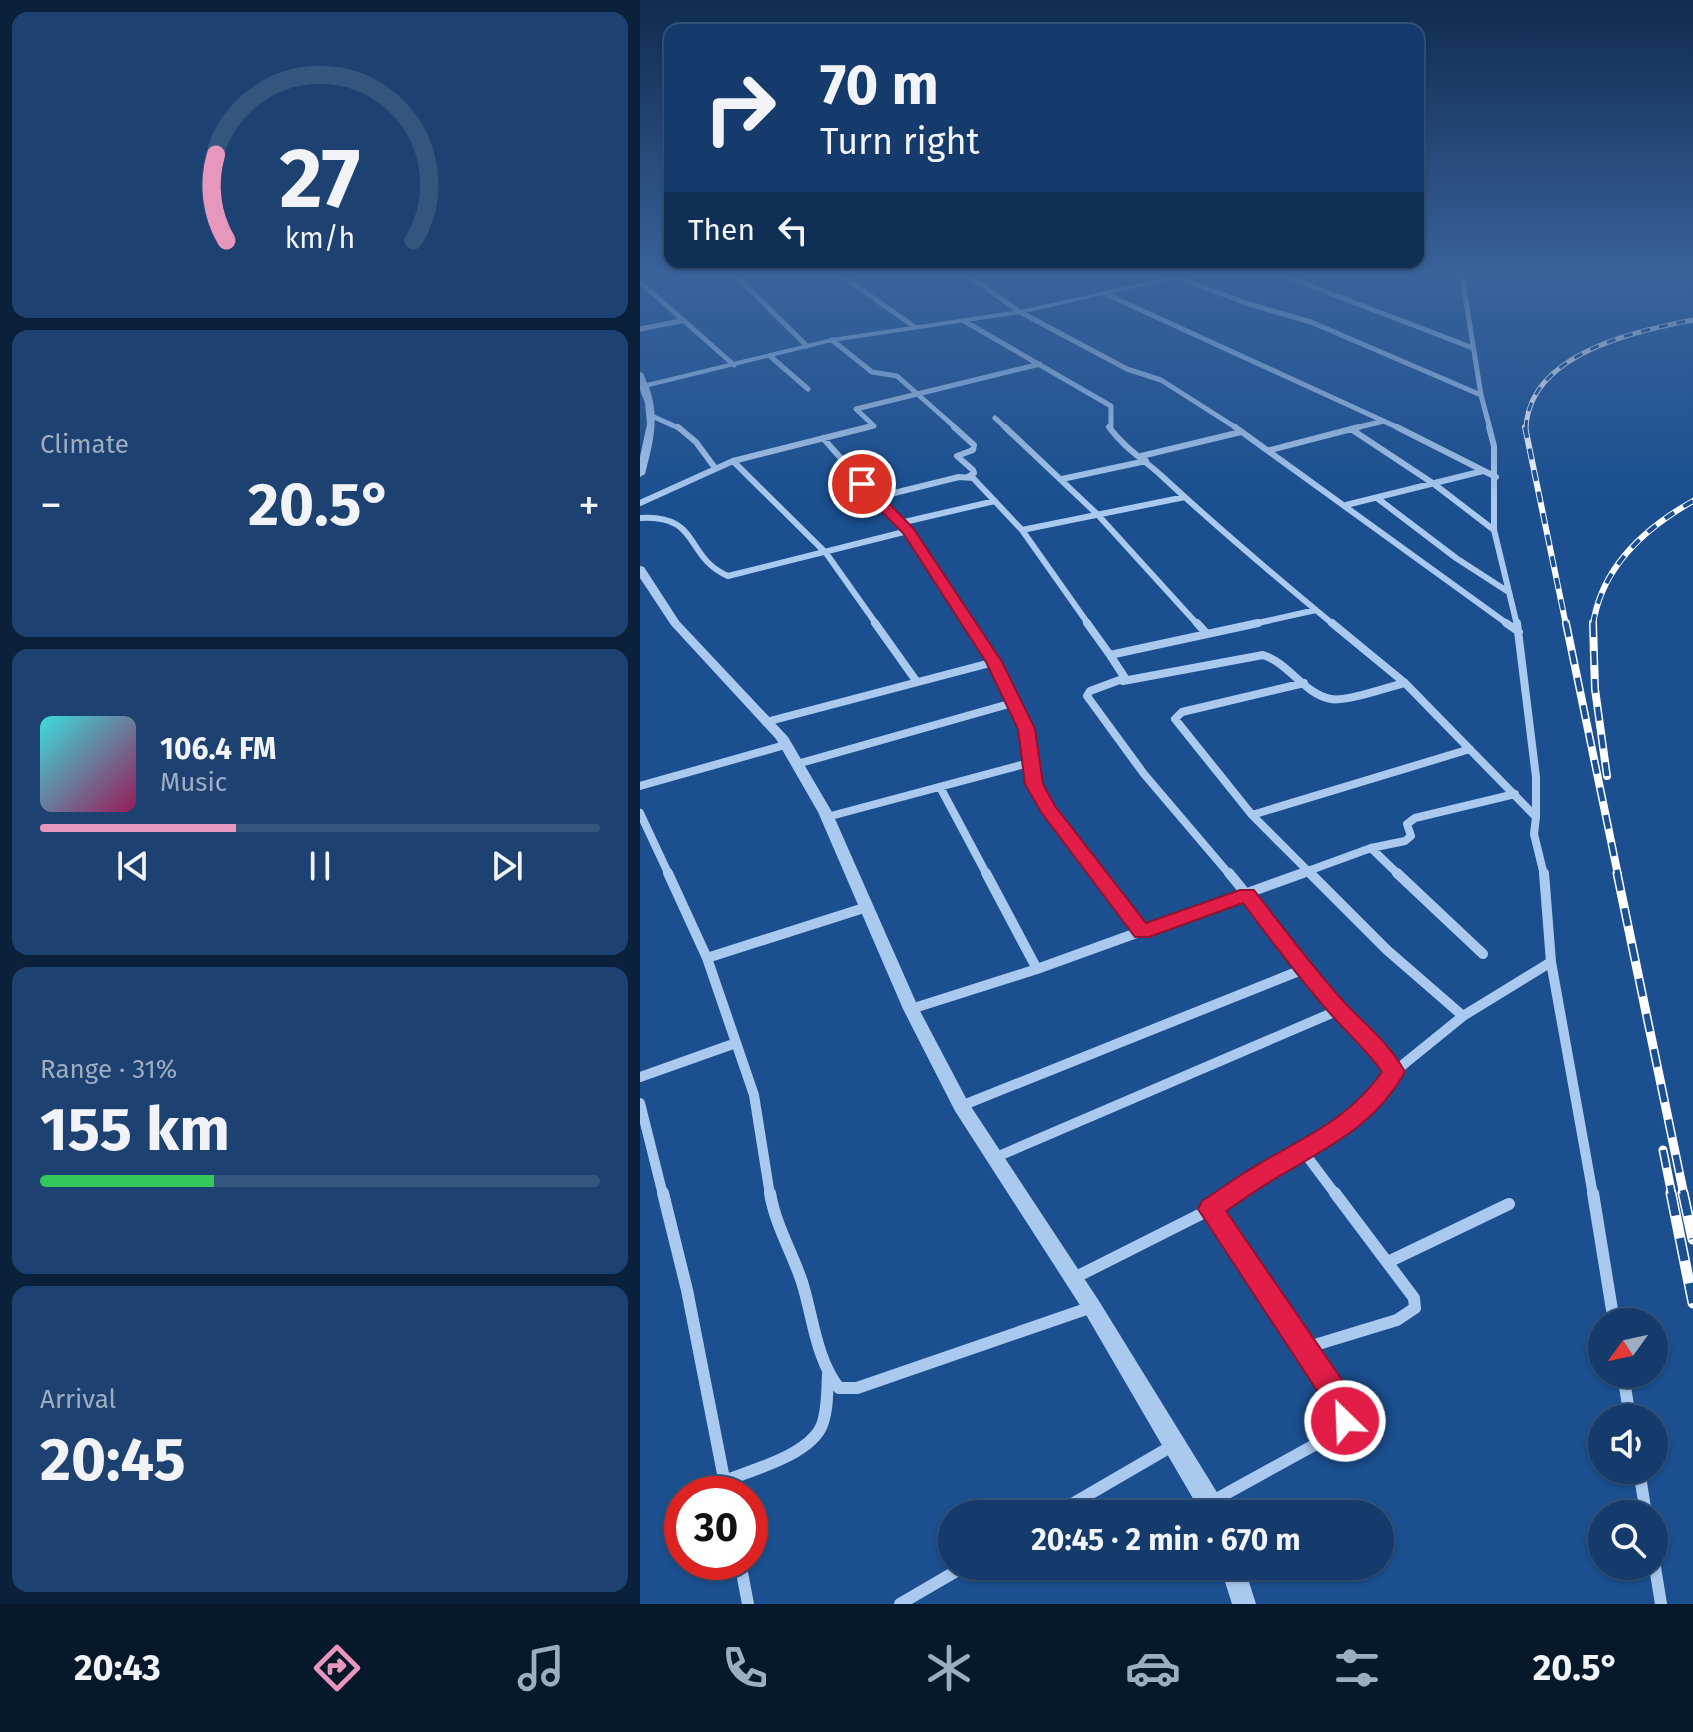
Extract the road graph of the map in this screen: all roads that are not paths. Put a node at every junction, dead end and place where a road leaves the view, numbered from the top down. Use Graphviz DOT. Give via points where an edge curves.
graph roads {
  1 [pos="717,351"];
  2 [pos="789,351"];
  3 [pos="846,351"];
  4 [pos="1017,351"];
  5 [pos="1093,351"];
  6 [pos="1230,351"];
  7 [pos="1378,351"];
  8 [pos="1473,351"];
  9 [pos="770,356"];
  10 [pos="1041,364"];
  11 [pos="734,365"];
  12 [pos="640,375"];
  13 [pos="642,387"];
  14 [pos="808,389"];
  15 [pos="918,393"];
  16 [pos="1481,395"];
  17 [pos="654,417"];
  18 [pos="995,418"];
  19 [pos="1384,421"];
  20 [pos="1351,429"];
  21 [pos="1241,432"];
  22 [pos="823,438"];
  23 [pos="1270,450"];
  24 [pos="1144,458"];
  25 [pos="733,461"];
  26 [pos="715,468"];
  27 [pos="1483,471"];
  28 [pos="640,474"];
  29 [pos="967,477"];
  30 [pos="1496,477"];
  31 [pos="1062,479"];
  32 [pos="1434,484"];
  33 [pos="1185,497"];
  34 [pos="874,498"];
  35 [pos="1377,498"];
  36 [pos="995,501"];
  37 [pos="640,503"];
  38 [pos="1346,505"];
  39 [pos="1098,515"];
  40 [pos="640,518"];
  41 [pos="900,523"];
  42 [pos="1022,530"];
  43 [pos="1494,530"];
  44 [pos="908,531"];
  45 [pos="826,553"];
  46 [pos="640,569"];
  47 [pos="1507,591"];
  48 [pos="1316,610"];
  49 [pos="1519,632"];
  50 [pos="1207,634"];
  51 [pos="1110,655"];
  52 [pos="994,662"];
  53 [pos="1122,681"];
  54 [pos="917,682"];
  55 [pos="1304,683"];
  56 [pos="1405,683"];
  57 [pos="1016,702"];
  58 [pos="766,722"];
  59 [pos="785,745"];
  60 [pos="1470,749"];
  61 [pos="1029,763"];
  62 [pos="797,764"];
  63 [pos="640,786"];
  64 [pos="940,787"];
  65 [pos="1515,794"];
  66 [pos="640,813"];
  67 [pos="1252,815"];
  68 [pos="827,817"];
  69 [pos="1536,817"];
  70 [pos="644,828"];
  71 [pos="1371,848"];
  72 [pos="1308,872"];
  73 [pos="1247,894"];
  74 [pos="867,907"];
  75 [pos="1142,932"];
  76 [pos="1483,954"];
  77 [pos="707,958"];
  78 [pos="1551,962"];
  79 [pos="1037,969"];
  80 [pos="1304,969"];
  81 [pos="911,1009"];
  82 [pos="1339,1010"];
  83 [pos="1463,1016"];
  84 [pos="736,1043"];
  85 [pos="1394,1072"];
  86 [pos="640,1077"];
  87 [pos="961,1106"];
  88 [pos="641,1110"];
  89 [pos="1303,1151"];
  90 [pos="994,1158"];
  91 [pos="1509,1204"];
  92 [pos="1211,1209"];
  93 [pos="1388,1262"];
  94 [pos="1074,1278"];
  95 [pos="1092,1307"];
  96 [pos="1612,1308"];
  97 [pos="1305,1348"];
  98 [pos="828,1374"];
  99 [pos="1174,1445"];
  100 [pos="723,1476"];
  101 [pos="747,1476"];
  102 [pos="1079,1500"];
  103 [pos="1207,1500"];
  104 [pos="1225,1500"];
  105 [pos="743,1580"];
  106 [pos="941,1580"];
  107 [pos="1236,1580"];
  108 [pos="1657,1580"];
  109 [pos="748,1604"];
  110 [pos="900,1604"];
  111 [pos="1244,1604"];
  112 [pos="1661,1604"];
  1 -- 11 [label="street"];
  2 -- 9 [label="street"];
  3 -- 15 [label="street" via="872,372 893,374"];
  4 -- 10 [label="street"];
  5 -- 21 [label="street" via="1161,380"];
  6 -- 19 [label="street"];
  7 -- 16 [label="street"];
  8 -- 16 [label="street"];
  9 -- 11 [label="street"];
  9 -- 14 [label="street"];
  10 -- 15 [label="street"];
  10 -- 24 [label="street" via="1111,406 1111,433"];
  11 -- 13 [label="street"];
  12 -- 13 [label="street"];
  13 -- 17 [label="street"];
  15 -- 22 [label="street" via="856,409 872,428"];
  15 -- 29 [label="street" via="974,445 957,456 973,470"];
  16 -- 30 [label="street"];
  17 -- 26 [label="street" via="689,433"];
  17 -- 28 [label="street"];
  18 -- 31 [label="street"];
  19 -- 20 [label="street"];
  19 -- 27 [label="street"];
  20 -- 23 [label="street"];
  20 -- 32 [label="street"];
  21 -- 23 [label="street"];
  21 -- 24 [label="street"];
  22 -- 25 [label="street"];
  22 -- 34 [label="street"];
  23 -- 38 [label="street"];
  24 -- 31 [label="street"];
  24 -- 33 [label="street"];
  25 -- 26 [label="street"];
  25 -- 45 [label="street"];
  26 -- 37 [label="street"];
  27 -- 30 [label="street"];
  27 -- 32 [label="street"];
  29 -- 34 [label="street"];
  29 -- 36 [label="street"];
  30 -- 43 [label="street"];
  31 -- 39 [label="street"];
  32 -- 35 [label="street"];
  32 -- 43 [label="street"];
  33 -- 39 [label="street"];
  33 -- 48 [label="street"];
  34 -- 41 [label="street"];
  35 -- 38 [label="street"];
  35 -- 47 [label="street"];
  36 -- 41 [label="street"];
  36 -- 42 [label="street"];
  38 -- 49 [label="street"];
  39 -- 42 [label="street"];
  39 -- 50 [label="street"];
  40 -- 45 [label="street" via="675,519 716,571 728,576"];
  41 -- 44 [label="street"];
  42 -- 51 [label="street"];
  43 -- 47 [label="street"];
  44 -- 45 [label="street"];
  44 -- 52 [label="street"];
  45 -- 54 [label="street"];
  46 -- 58 [label="street" via="675,623"];
  47 -- 49 [label="street"];
  48 -- 50 [label="street"];
  48 -- 56 [label="street"];
  49 -- 69 [label="street"];
  50 -- 51 [label="street"];
  51 -- 53 [label="street" via="1124,674"];
  52 -- 54 [label="street"];
  52 -- 57 [label="street"];
  53 -- 55 [label="street" via="1263,655 1275,658"];
  53 -- 73 [label="street" via="1090,691 1090,703"];
  54 -- 58 [label="street"];
  55 -- 56 [label="street" via="1333,700"];
  55 -- 67 [label="street" via="1176,715"];
  56 -- 60 [label="street"];
  57 -- 61 [label="street" via="1027,729"];
  57 -- 62 [label="street"];
  58 -- 59 [label="street"];
  59 -- 62 [label="street"];
  59 -- 63 [label="street"];
  60 -- 65 [label="street"];
  60 -- 67 [label="street"];
  61 -- 64 [label="street"];
  61 -- 75 [label="street" via="1047,808"];
  62 -- 68 [label="street"];
  64 -- 68 [label="street"];
  64 -- 79 [label="street"];
  65 -- 69 [label="street"];
  65 -- 71 [label="street" via="1415,818 1407,824 1409,839"];
  66 -- 70 [label="street"];
  67 -- 72 [label="street"];
  68 -- 74 [label="street"];
  69 -- 78 [label="street"];
  70 -- 77 [label="street"];
  71 -- 72 [label="street"];
  71 -- 76 [label="street"];
  72 -- 73 [label="street"];
  72 -- 83 [label="street" via="1416,978"];
  73 -- 75 [label="street"];
  73 -- 80 [label="street"];
  74 -- 77 [label="street"];
  74 -- 81 [label="street"];
  75 -- 79 [label="street"];
  77 -- 84 [label="street"];
  78 -- 83 [label="street"];
  78 -- 96 [label="street"];
  79 -- 81 [label="street"];
  80 -- 82 [label="street"];
  80 -- 87 [label="street"];
  81 -- 87 [label="street"];
  82 -- 85 [label="street"];
  82 -- 90 [label="street"];
  83 -- 85 [label="street"];
  84 -- 86 [label="street"];
  84 -- 98 [label="street" via="754,1095 772,1207 801,1280"];
  85 -- 89 [label="street" via="1348,1124"];
  87 -- 90 [label="street"];
  88 -- 100 [label="street" via="687,1290"];
  89 -- 92 [label="street"];
  89 -- 93 [label="street"];
  90 -- 94 [label="street"];
  91 -- 93 [label="street"];
  92 -- 94 [label="street"];
  92 -- 97 [label="street"];
  93 -- 97 [label="street" via="1414,1298 1409,1315"];
  94 -- 95 [label="street"];
  95 -- 98 [label="street" via="857,1388 839,1388"];
  95 -- 99 [label="street"];
  97 -- 104 [label="street" via="1343,1405 1345,1421 1338,1432"];
  98 -- 101 [label="street" via="819,1431 808,1443"];
  99 -- 102 [label="street"];
  99 -- 103 [label="street"];
  105 -- 109 [label="street"];
  106 -- 110 [label="street"];
  107 -- 111 [label="street"];
  108 -- 112 [label="street"];
}
